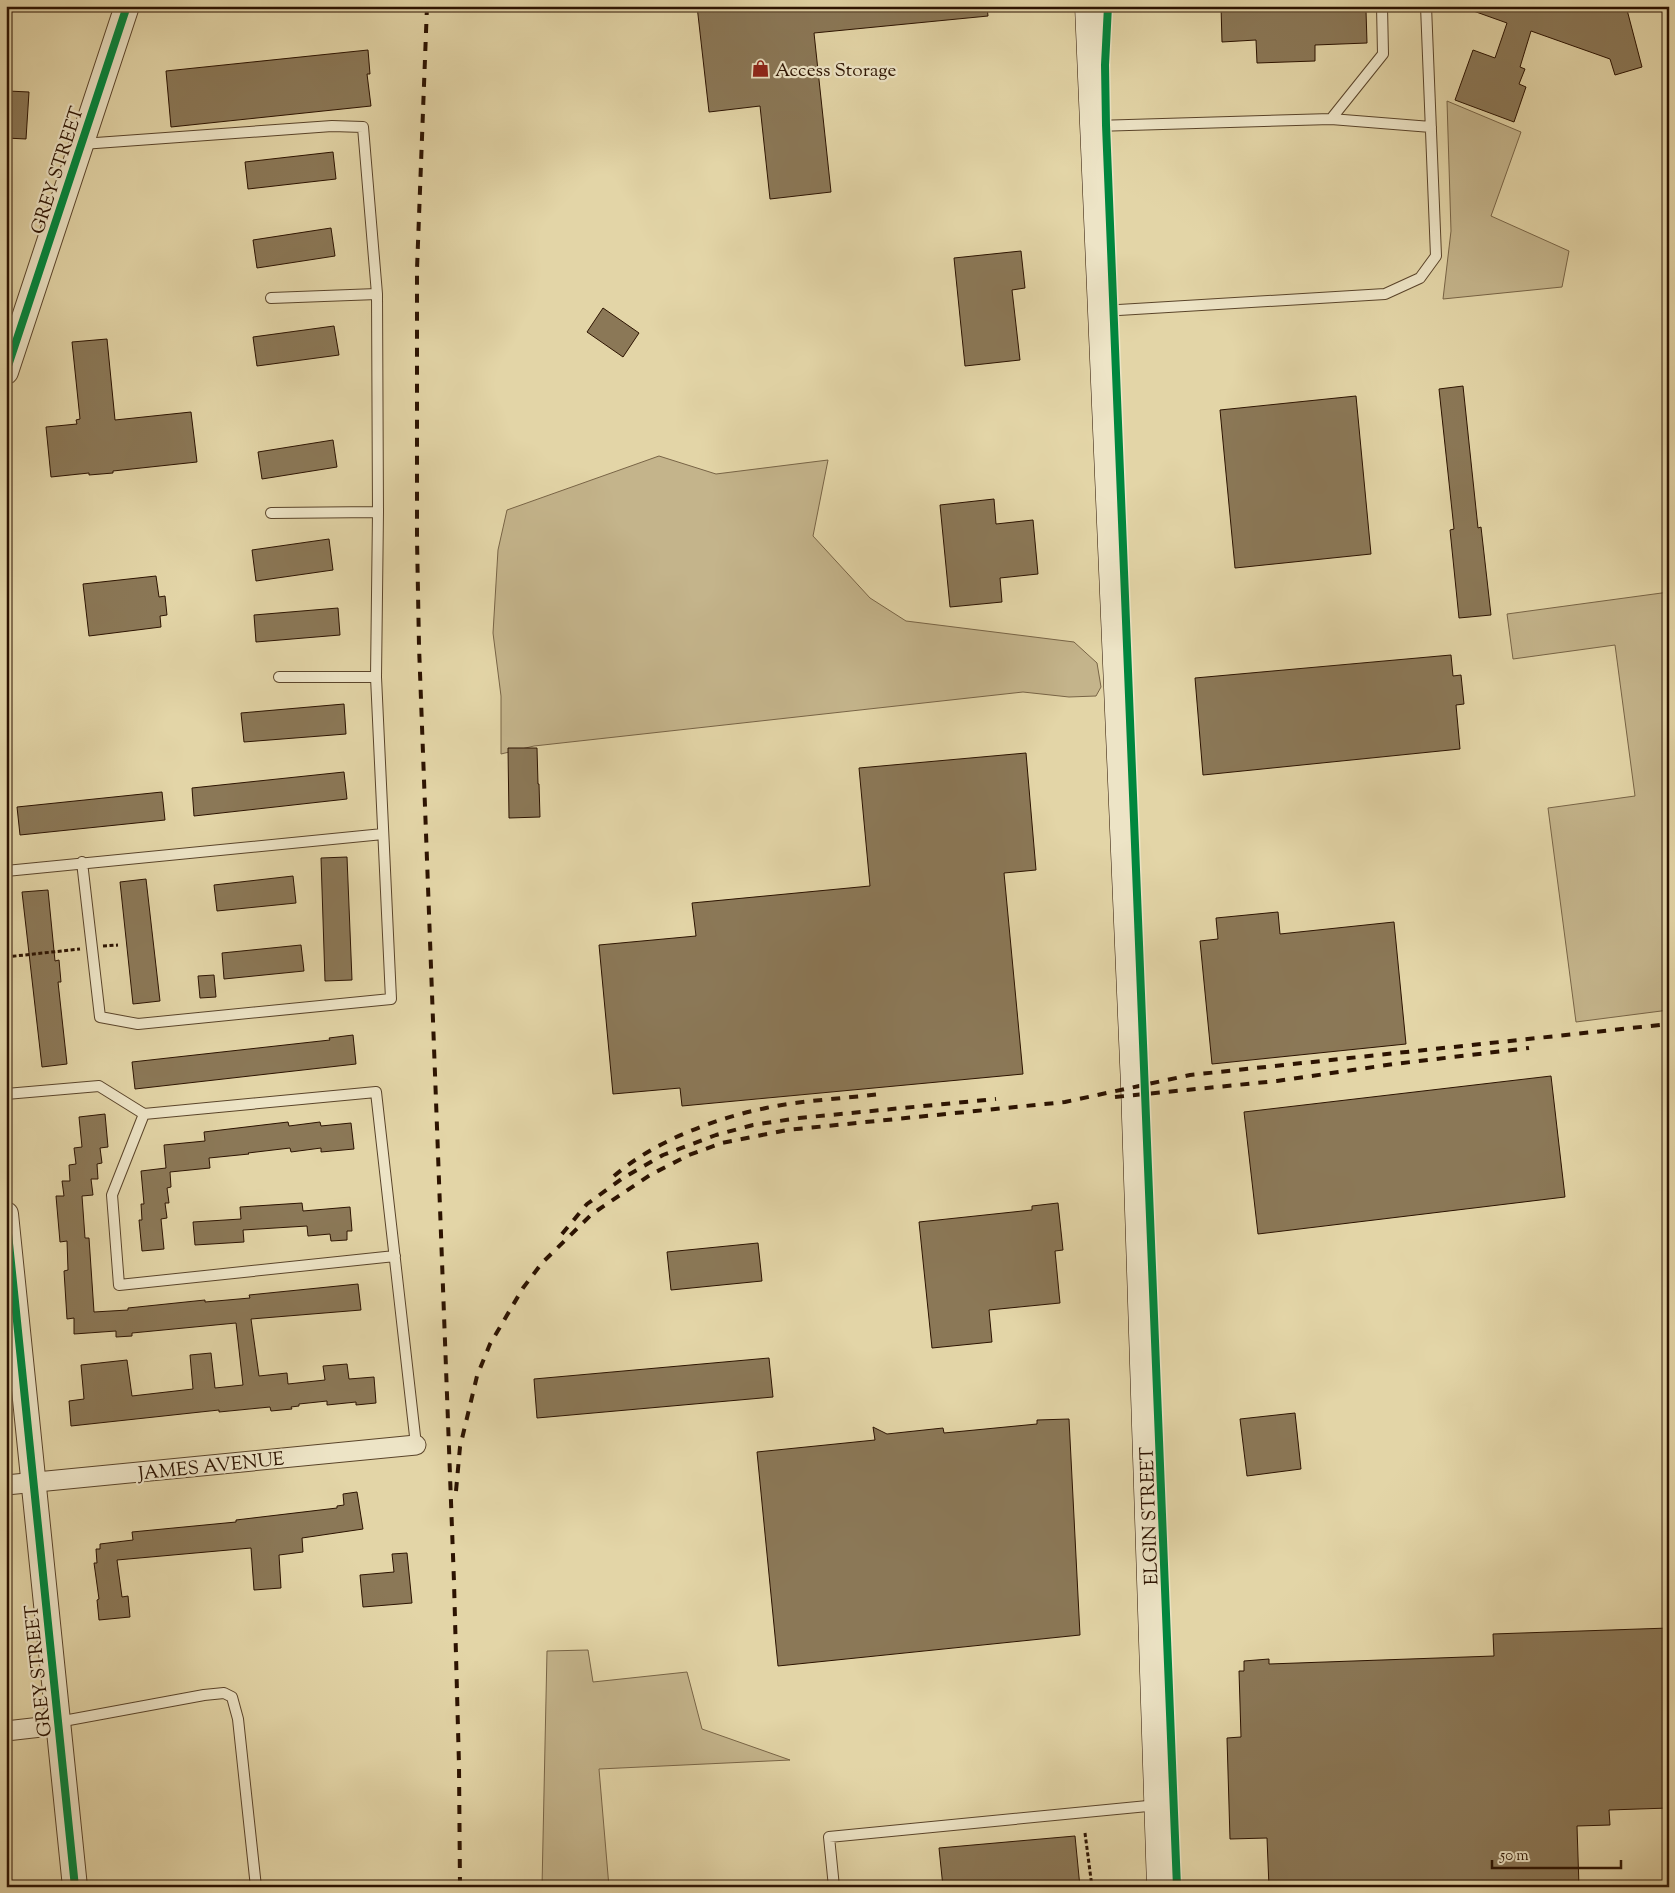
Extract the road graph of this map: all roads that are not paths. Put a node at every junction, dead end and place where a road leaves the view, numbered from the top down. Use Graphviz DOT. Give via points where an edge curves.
graph roads {
  1 [pos="127,6"];
  2 [pos="1089,6"];
  3 [pos="1382,6"];
  4 [pos="1426,6"];
  5 [pos="1330,118"];
  6 [pos="1094,126"];
  7 [pos="1431,127"];
  8 [pos="82,144"];
  9 [pos="377,294"];
  10 [pos="271,298"];
  11 [pos="1102,311"];
  12 [pos="6,372"];
  13 [pos="378,512"];
  14 [pos="271,513"];
  15 [pos="279,677"];
  16 [pos="376,677"];
  17 [pos="383,834"];
  18 [pos="82,862"];
  19 [pos="6,871"];
  20 [pos="6,1094"];
  21 [pos="144,1114"];
  22 [pos="6,1214"];
  23 [pos="395,1256"];
  24 [pos="416,1445"];
  25 [pos="34,1482"];
  26 [pos="6,1485"];
  27 [pos="58,1723"];
  28 [pos="6,1731"];
  29 [pos="1158,1804"];
  30 [pos="75,1887"];
  31 [pos="256,1887"];
  32 [pos="834,1887"];
  33 [pos="1161,1887"];
  1 -- 8 [label="street, GREY STREET"];
  2 -- 6 [label="main road, ELGIN STREET"];
  3 -- 5 [label="lane" via="1383,54"];
  4 -- 7 [label="lane"];
  5 -- 6 [label="lane"];
  5 -- 7 [label="lane"];
  6 -- 11 [label="main road, ELGIN STREET"];
  7 -- 11 [label="lane" via="1436,256 1420,278 1385,294"];
  8 -- 9 [label="lane" via="332,126 363,127"];
  8 -- 12 [label="street, GREY STREET"];
  9 -- 10 [label="lane"];
  9 -- 13 [label="lane"];
  11 -- 29 [label="main road, ELGIN STREET" via="1135,1086"];
  13 -- 14 [label="lane"];
  13 -- 16 [label="lane"];
  15 -- 16 [label="lane"];
  16 -- 17 [label="lane"];
  17 -- 18 [label="lane"];
  17 -- 18 [label="lane" via="391,1000 138,1024 100,1017"];
  18 -- 19 [label="lane"];
  20 -- 21 [label="lane" via="99,1086"];
  21 -- 23 [label="lane" via="376,1092"];
  21 -- 23 [label="lane" via="112,1195 119,1285"];
  22 -- 25 [label="street, GREY STREET"];
  23 -- 24 [label="lane"];
  24 -- 25 [label="street, JAMES AVENUE"];
  25 -- 26 [label="street, JAMES AVENUE"];
  25 -- 27 [label="street, GREY STREET"];
  27 -- 28 [label="street"];
  27 -- 30 [label="street, GREY STREET"];
  27 -- 31 [label="lane" via="210,1694 224,1693 232,1697 238,1719"];
  29 -- 32 [label="lane" via="829,1837"];
  29 -- 33 [label="main road, ELGIN STREET"];
}
